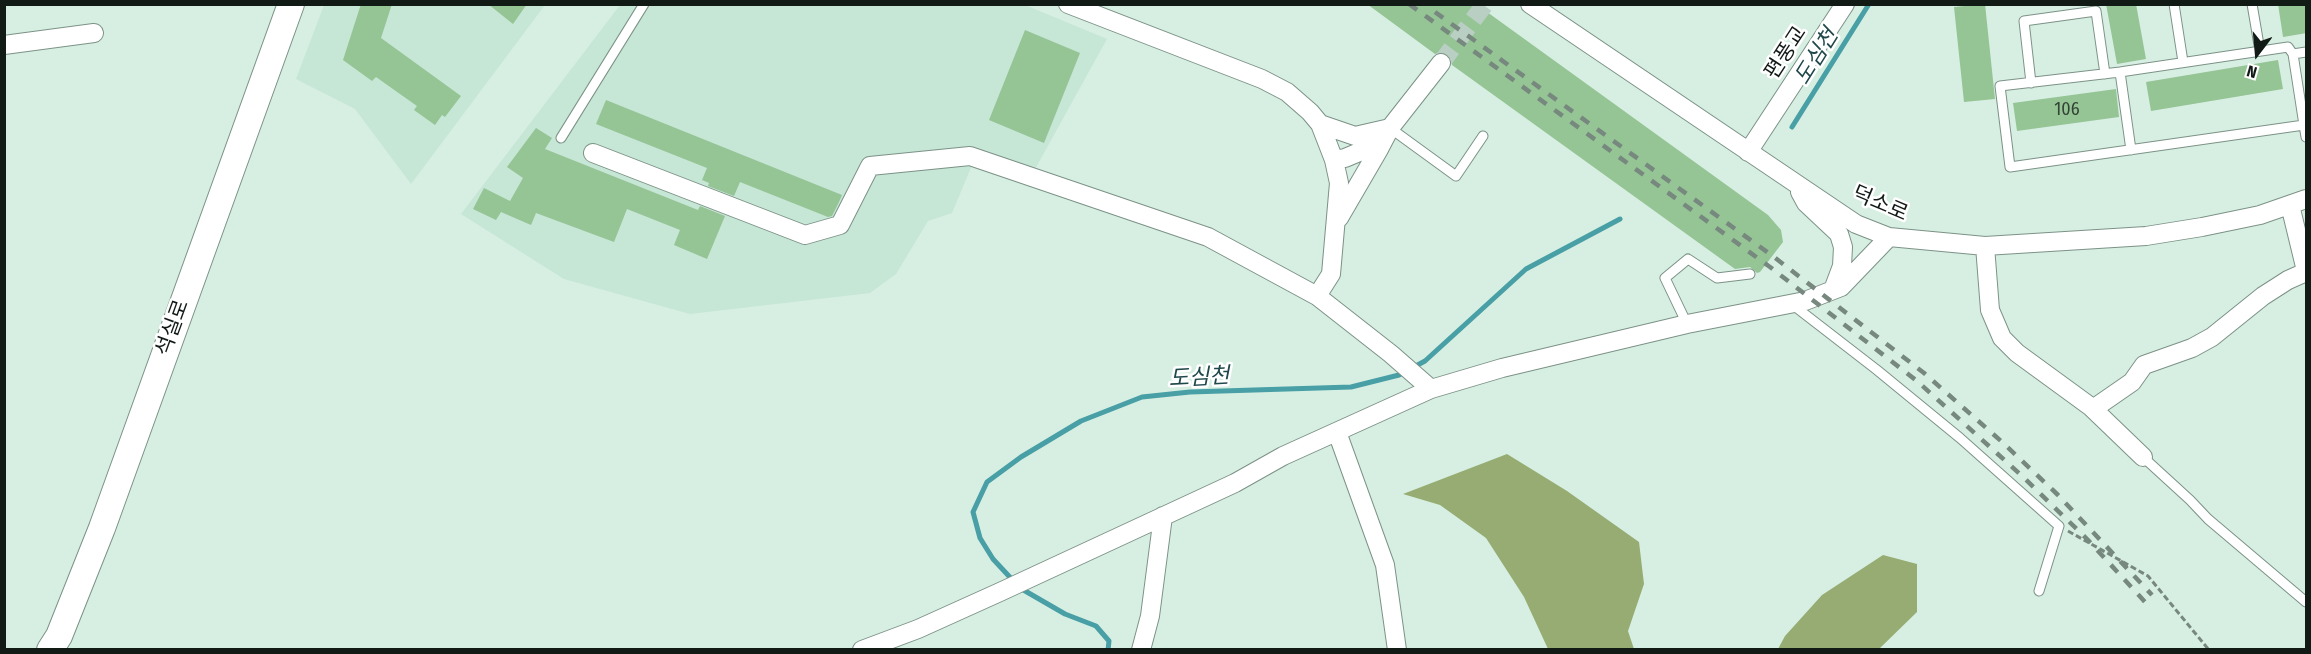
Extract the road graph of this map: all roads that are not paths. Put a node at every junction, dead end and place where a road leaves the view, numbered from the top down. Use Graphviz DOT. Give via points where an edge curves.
graph roads {
  1 [pos="291,4"];
  2 [pos="644,4"];
  3 [pos="1068,4"];
  4 [pos="1530,4"];
  5 [pos="1845,4"];
  6 [pos="2174,4"];
  7 [pos="2252,4"];
  8 [pos="94,33"];
  9 [pos="4,45"];
  10 [pos="2260,51"];
  11 [pos="2307,52"];
  12 [pos="2293,54"];
  13 [pos="2183,62"];
  14 [pos="1442,63"];
  15 [pos="2120,72"];
  16 [pos="2105,74"];
  17 [pos="2031,83"];
  18 [pos="1320,124"];
  19 [pos="2305,125"];
  20 [pos="1390,128"];
  21 [pos="1483,136"];
  22 [pos="561,138"];
  23 [pos="2307,138"];
  24 [pos="2131,150"];
  25 [pos="1748,152"];
  26 [pos="593,153"];
  27 [pos="1334,160"];
  28 [pos="1794,183"];
  29 [pos="2298,202"];
  30 [pos="1336,222"];
  31 [pos="1889,237"];
  32 [pos="1985,246"];
  33 [pos="2307,271"];
  34 [pos="1750,274"];
  35 [pos="1833,290"];
  36 [pos="1317,296"];
  37 [pos="1791,303"];
  38 [pos="1687,324"];
  39 [pos="1431,389"];
  40 [pos="2093,409"];
  41 [pos="1337,432"];
  42 [pos="2143,456"];
  43 [pos="1163,516"];
  44 [pos="2039,591"];
  45 [pos="2307,602"];
  46 [pos="50,650"];
  47 [pos="862,650"];
  48 [pos="1141,650"];
  49 [pos="1397,650"];
  1 -- 46 [label="street, 석실로" via="102,528"];
  2 -- 22 [label="lane"];
  3 -- 18 [label="street" via="1262,79 1287,92"];
  4 -- 25 [label="street, 덕소로"];
  5 -- 25 [label="street, 편풍교"];
  6 -- 13 [label="lane"];
  7 -- 10 [label="lane"];
  8 -- 9 [label="street"];
  10 -- 12 [label="lane" via="2288,47"];
  10 -- 13 [label="lane"];
  11 -- 12 [label="lane"];
  12 -- 19 [label="lane"];
  13 -- 15 [label="lane"];
  14 -- 20 [label="street"];
  15 -- 16 [label="lane"];
  15 -- 24 [label="lane"];
  16 -- 17 [label="lane"];
  16 -- 17 [label="lane" via="2096,11 2024,21"];
  17 -- 24 [label="lane" via="2000,86 2010,167"];
  18 -- 20 [label="street" via="1355,136"];
  18 -- 27 [label="street"];
  19 -- 23 [label="lane"];
  19 -- 24 [label="lane"];
  20 -- 21 [label="lane" via="1456,176"];
  20 -- 27 [label="street" via="1364,150"];
  20 -- 30 [label="street"];
  25 -- 28 [label="street, 덕소로"];
  26 -- 36 [label="street" via="805,235 840,225 870,166 970,156 1208,237"];
  27 -- 30 [label="street" via="1339,183"];
  28 -- 31 [label="street, 덕소로" via="1856,224"];
  28 -- 35 [label="street" via="1806,203 1839,234 1842,266"];
  29 -- 32 [label="street, 덕소로" via="2214,225 2146,236"];
  29 -- 33 [label="street"];
  30 -- 36 [label="street" via="1331,274"];
  31 -- 32 [label="street, 덕소로"];
  31 -- 35 [label="street"];
  32 -- 40 [label="street" via="1990,309 2002,338 2016,353"];
  33 -- 40 [label="street" via="2262,296 2212,337 2144,365 2132,382"];
  34 -- 38 [label="lane" via="1717,278 1688,259 1665,278"];
  35 -- 37 [label="street"];
  36 -- 39 [label="street"];
  37 -- 38 [label="street"];
  37 -- 44 [label="lane" via="1951,431 2059,526"];
  38 -- 39 [label="street"];
  39 -- 41 [label="street"];
  40 -- 42 [label="street"];
  41 -- 43 [label="street"];
  41 -- 49 [label="street" via="1385,565"];
  42 -- 45 [label="lane" via="2208,519"];
  43 -- 47 [label="street" via="918,629"];
  43 -- 48 [label="street" via="1150,616"];
}
